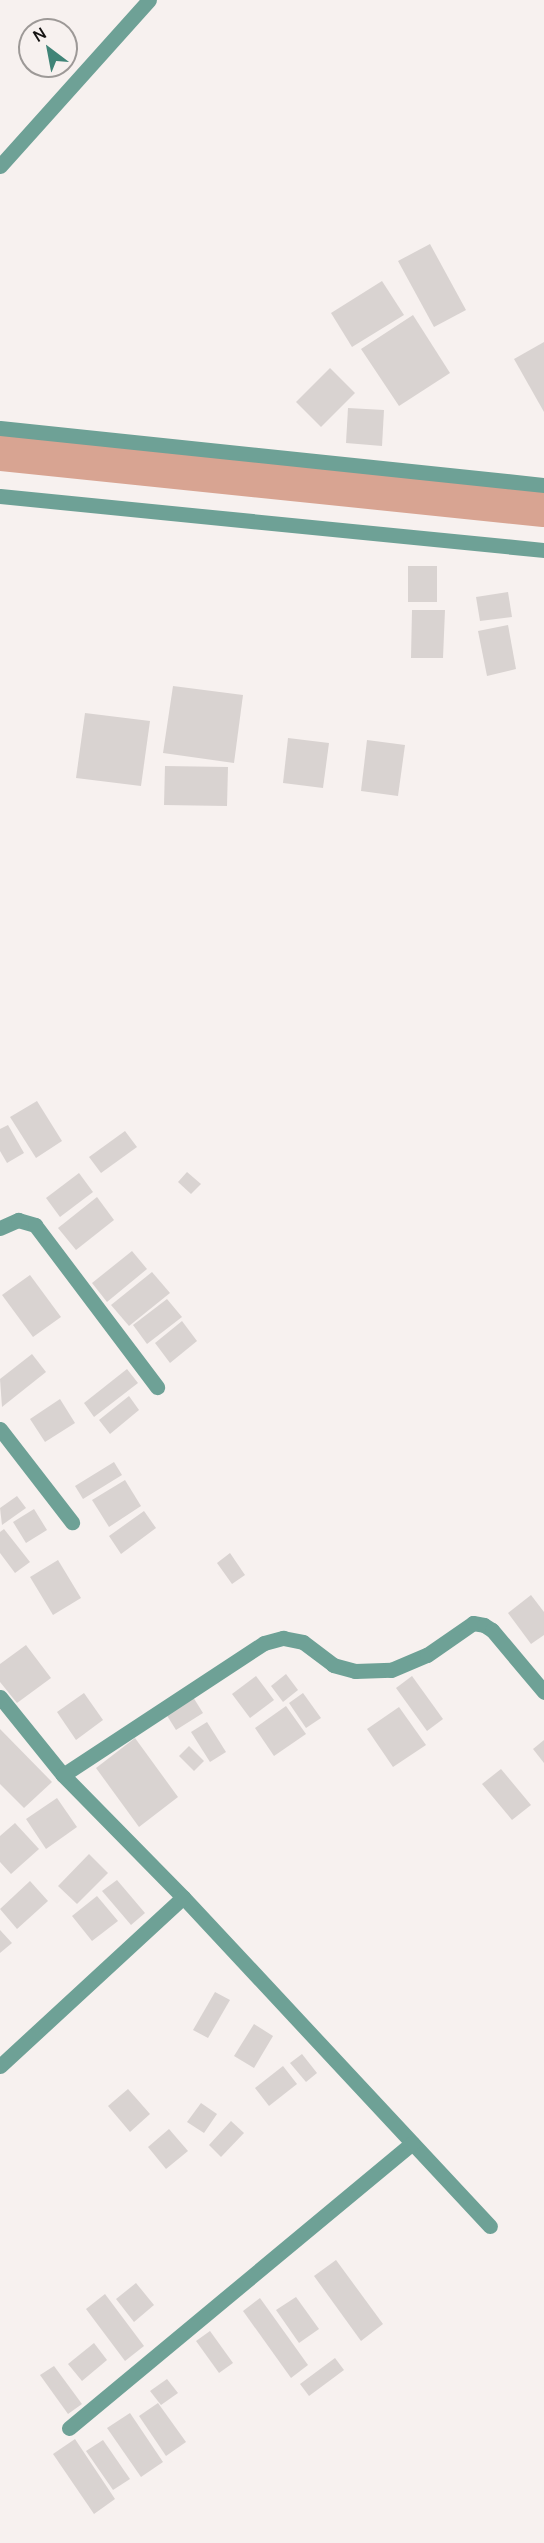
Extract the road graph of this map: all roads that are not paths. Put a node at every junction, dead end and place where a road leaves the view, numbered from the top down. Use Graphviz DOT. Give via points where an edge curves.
graph roads {
  1 [pos="149,0"];
  2 [pos="0,166"];
  3 [pos="0,428"];
  4 [pos="544,485"];
  5 [pos="0,495"];
  6 [pos="544,550"];
  7 [pos="0,1228"];
  8 [pos="157,1387"];
  9 [pos="0,1429"];
  10 [pos="72,1522"];
  11 [pos="544,1692"];
  12 [pos="0,1697"];
  13 [pos="63,1775"];
  14 [pos="183,1897"];
  15 [pos="0,2066"];
  16 [pos="412,2143"];
  17 [pos="490,2226"];
  18 [pos="69,2428"];
  1 -- 2 [label="street"];
  3 -- 4 [label="street"];
  5 -- 6 [label="street"];
  7 -- 8 [label="street" via="18,1220 35,1225"];
  9 -- 10 [label="street"];
  11 -- 13 [label="street" via="484,1625 473,1623 427,1655 391,1670 355,1671 333,1665 303,1642 283,1638 256,1648"];
  12 -- 13 [label="street"];
  13 -- 14 [label="street"];
  14 -- 15 [label="street"];
  14 -- 16 [label="street"];
  16 -- 17 [label="street"];
  16 -- 18 [label="street"];
}
